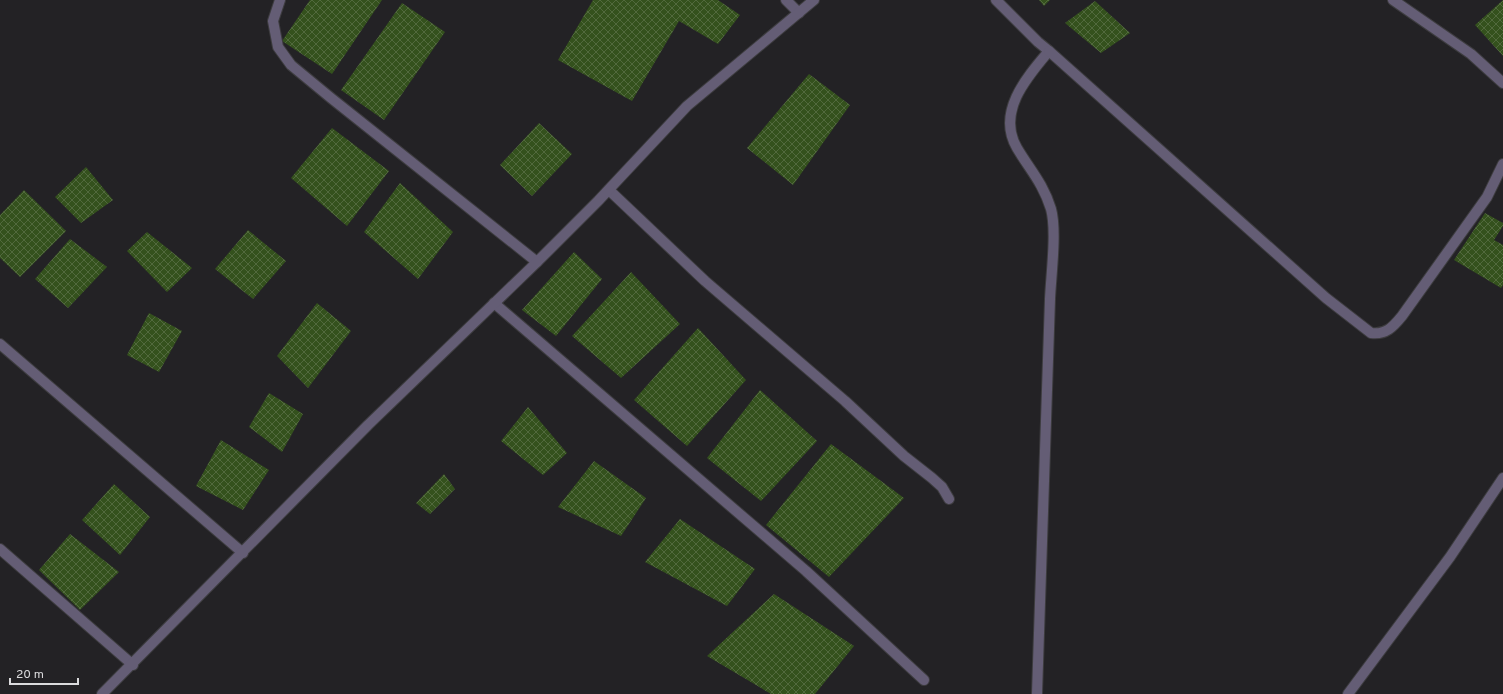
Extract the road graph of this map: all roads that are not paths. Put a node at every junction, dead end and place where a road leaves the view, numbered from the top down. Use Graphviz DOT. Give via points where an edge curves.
graph roads {
  1 [pos="280,0"];
  2 [pos="786,0"];
  3 [pos="814,0"];
  4 [pos="996,0"];
  5 [pos="1393,0"];
  6 [pos="799,13"];
  7 [pos="1049,51"];
  8 [pos="1503,83"];
  9 [pos="1503,164"];
  10 [pos="609,190"];
  11 [pos="537,262"];
  12 [pos="494,303"];
  13 [pos="0,344"];
  14 [pos="1503,478"];
  15 [pos="949,499"];
  16 [pos="0,548"];
  17 [pos="243,553"];
  18 [pos="133,665"];
  19 [pos="924,680"];
  20 [pos="102,694"];
  21 [pos="1037,694"];
  22 [pos="1348,694"];
  1 -- 11 [label="street" via="273,21 278,47 291,64 330,98"];
  2 -- 6 [label="street"];
  3 -- 6 [label="street"];
  4 -- 7 [label="street"];
  5 -- 8 [label="street" via="1471,54"];
  6 -- 10 [label="street" via="687,106"];
  7 -- 9 [label="street" via="1326,298 1371,333 1386,332 1402,316 1487,197"];
  7 -- 21 [label="street" via="1022,86 1010,117 1016,147 1044,189 1051,211 1053,236"];
  10 -- 11 [label="street"];
  10 -- 15 [label="street" via="705,281 942,487"];
  11 -- 12 [label="street"];
  12 -- 17 [label="street" via="368,425"];
  12 -- 19 [label="street" via="806,572"];
  13 -- 17 [label="street"];
  14 -- 22 [label="street" via="1450,557"];
  16 -- 18 [label="street"];
  17 -- 18 [label="street"];
  18 -- 20 [label="street"];
}
